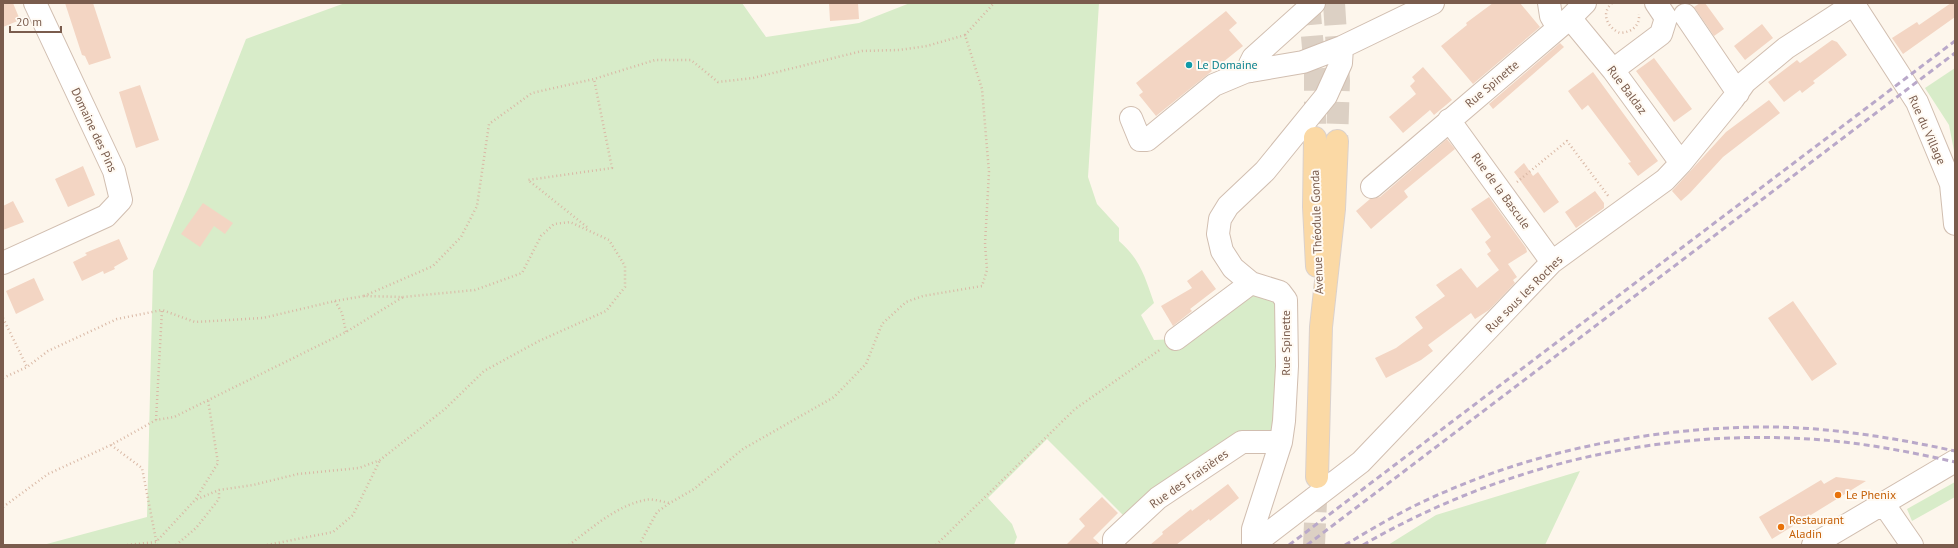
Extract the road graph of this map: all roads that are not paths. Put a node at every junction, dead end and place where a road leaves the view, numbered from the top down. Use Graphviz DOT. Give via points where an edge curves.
graph roads {
  1 [pos="35,3"];
  2 [pos="1314,3"];
  3 [pos="1433,3"];
  4 [pos="1549,3"];
  5 [pos="1854,4"];
  6 [pos="1646,5"];
  7 [pos="1685,15"];
  8 [pos="1571,16"];
  9 [pos="1342,47"];
  10 [pos="1613,70"];
  11 [pos="1251,71"];
  12 [pos="1738,93"];
  13 [pos="1131,118"];
  14 [pos="1449,120"];
  15 [pos="1315,138"];
  16 [pos="1337,141"];
  17 [pos="1682,163"];
  18 [pos="1372,187"];
  19 [pos="1955,224"];
  20 [pos="1552,262"];
  21 [pos="3,263"];
  22 [pos="1252,283"];
  23 [pos="1320,327"];
  24 [pos="1176,339"];
  25 [pos="1281,442"];
  26 [pos="1955,461"];
  27 [pos="1317,477"];
  28 [pos="1883,503"];
  29 [pos="1114,545"];
  30 [pos="1253,545"];
  31 [pos="1813,545"];
  32 [pos="1912,545"];
  1 -- 21 [label="street, Domaine des Pins" via="114,171 121,200 106,216"];
  2 -- 11 [label="street" via="1253,58 1250,64"];
  3 -- 9 [label="street"];
  4 -- 8 [label="street" via="1551,16"];
  5 -- 12 [label="street, Rue sous les Roches" via="1786,48 1745,82"];
  5 -- 19 [label="street, Rue du Village" via="1917,102 1951,184"];
  6 -- 10 [label="street" via="1666,18 1661,34"];
  7 -- 12 [label="street"];
  8 -- 10 [label="street, Rue Baldaz"];
  8 -- 14 [label="street, Rue Spinette"];
  9 -- 11 [label="street" via="1303,62"];
  9 -- 22 [label="street, Rue Spinette" via="1341,63 1326,96 1265,171 1228,206 1220,219 1218,234 1222,251 1233,268"];
  10 -- 17 [label="street, Rue Baldaz"];
  11 -- 13 [label="street" via="1214,85 1147,140 1140,140"];
  12 -- 17 [label="street, Rue sous les Roches"];
  14 -- 18 [label="street, Rue Spinette"];
  14 -- 20 [label="street, Rue de la Bascule"];
  15 -- 23 [label="main road, Avenue Théodule Gonda" via="1314,207"];
  16 -- 23 [label="main road, Avenue Théodule Gonda" via="1334,209"];
  17 -- 20 [label="street, Rue sous les Roches" via="1665,180"];
  20 -- 30 [label="street, Rue sous les Roches" via="1362,462"];
  22 -- 24 [label="street"];
  22 -- 25 [label="street, Rue Spinette" via="1280,292 1286,300 1287,366"];
  23 -- 27 [label="main road, Avenue Théodule Gonda"];
  25 -- 29 [label="street, Rue des Fraisières" via="1242,442 1158,498 1114,539"];
  25 -- 30 [label="street, Rue Spinette" via="1253,529"];
  26 -- 28 [label="street"];
  28 -- 31 [label="street"];
  28 -- 32 [label="street"];
}
